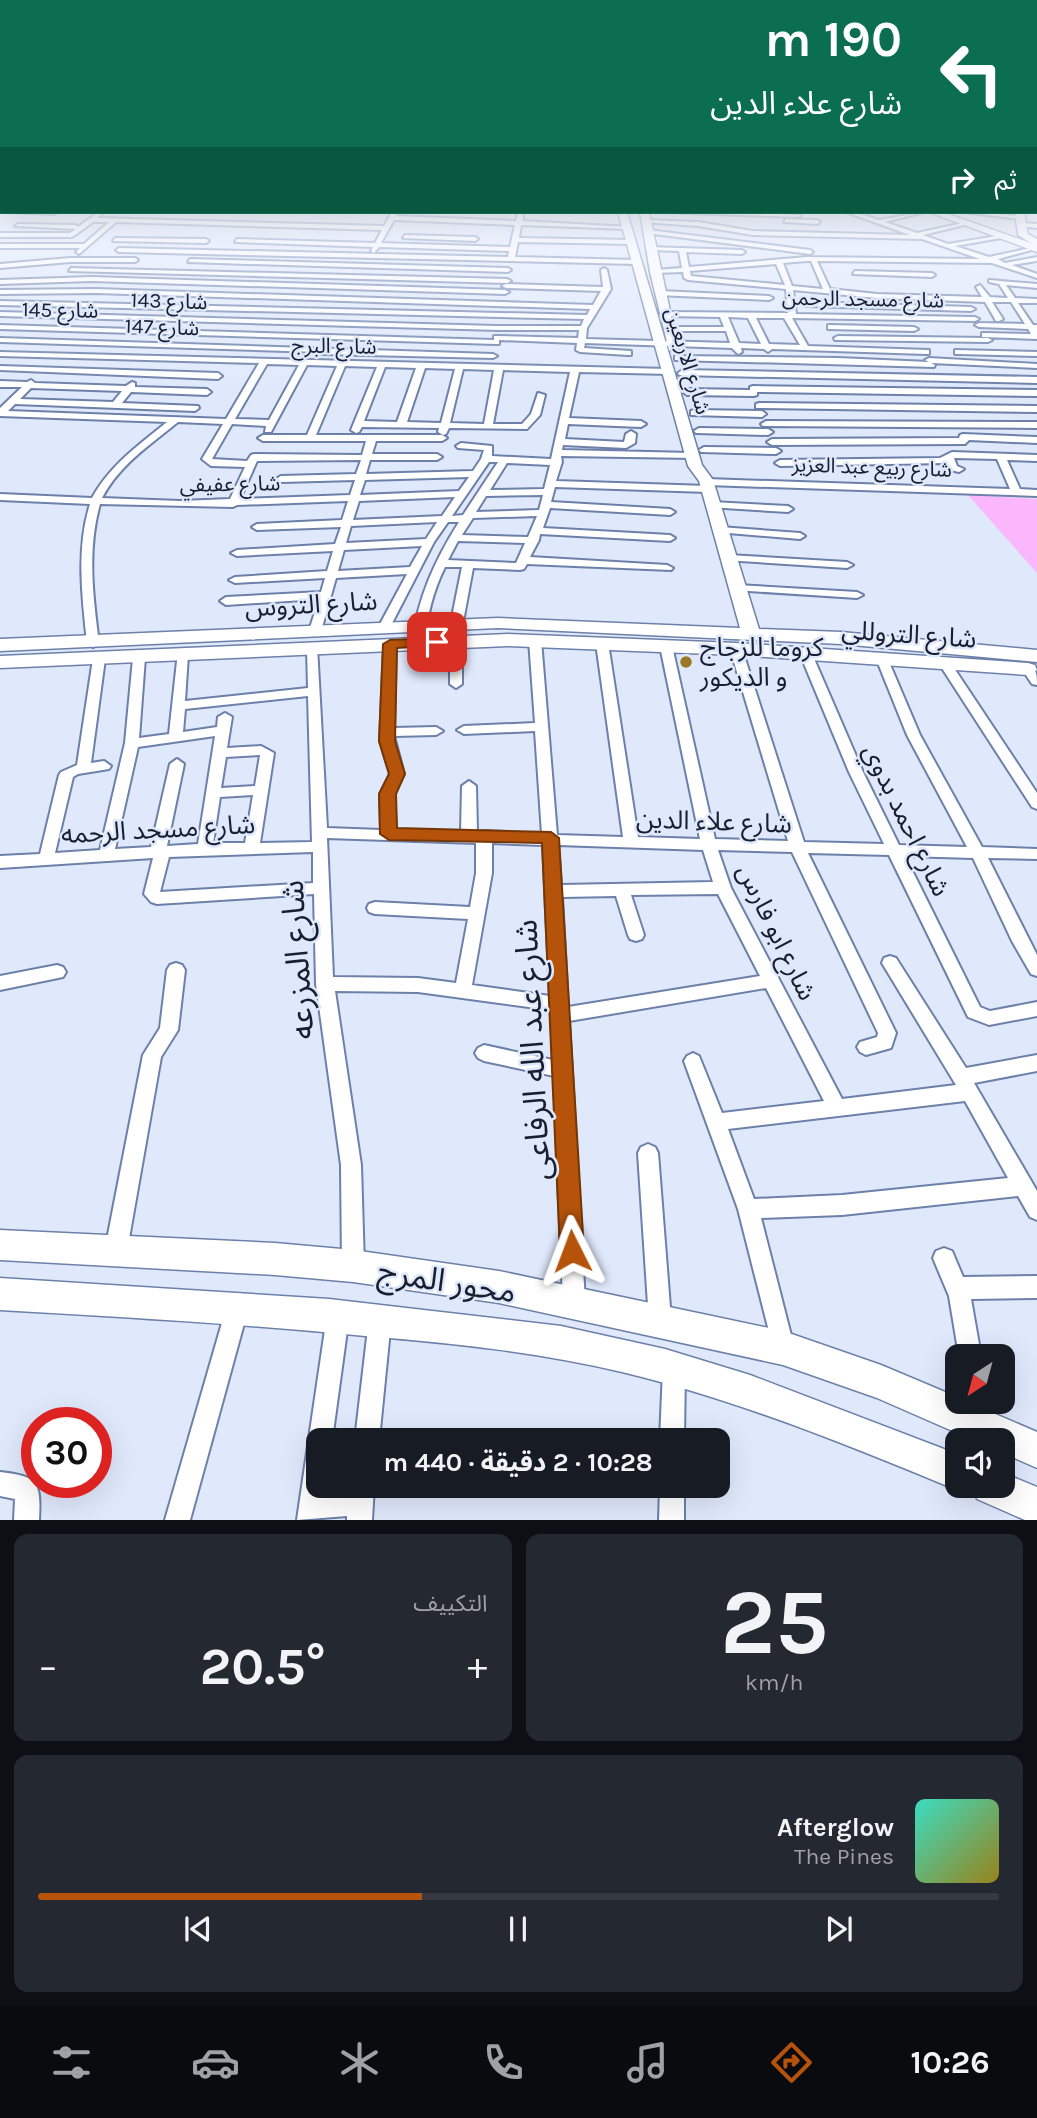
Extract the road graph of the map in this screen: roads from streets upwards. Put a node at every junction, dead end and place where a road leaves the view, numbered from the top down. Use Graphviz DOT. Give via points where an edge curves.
graph roads {
  1 [pos="651,248"];
  2 [pos="83,249"];
  3 [pos="277,249"];
  4 [pos="376,249"];
  5 [pos="438,249"];
  6 [pos="452,249"];
  7 [pos="513,249"];
  8 [pos="538,249"];
  9 [pos="582,249"];
  10 [pos="619,249"];
  11 [pos="633,249"];
  12 [pos="682,249"];
  13 [pos="790,249"];
  14 [pos="960,249"];
  15 [pos="1005,249"];
  16 [pos="119,250"];
  17 [pos="796,250"];
  18 [pos="135,251"];
  19 [pos="243,251"];
  20 [pos="711,251"];
  21 [pos="274,252"];
  22 [pos="301,253"];
  23 [pos="512,253"];
  24 [pos="742,253"];
  25 [pos="372,256"];
  26 [pos="434,258"];
  27 [pos="772,258"];
  28 [pos="790,259"];
  29 [pos="813,259"];
  30 [pos="989,259"];
  31 [pos="1037,259"];
  32 [pos="70,260"];
  33 [pos="129,260"];
  34 [pos="847,260"];
  35 [pos="186,261"];
  36 [pos="235,261"];
  37 [pos="973,261"];
  38 [pos="1024,261"];
  39 [pos="744,262"];
  40 [pos="917,262"];
  41 [pos="293,264"];
  42 [pos="1005,264"];
  43 [pos="715,265"];
  44 [pos="1037,265"];
  45 [pos="0,266"];
  46 [pos="365,266"];
  47 [pos="429,268"];
  48 [pos="685,268"];
  49 [pos="124,270"];
  50 [pos="604,270"];
  51 [pos="969,270"];
  52 [pos="177,271"];
  53 [pos="226,272"];
  54 [pos="655,272"];
  55 [pos="855,273"];
  56 [pos="880,273"];
  57 [pos="0,274"];
  58 [pos="262,274"];
  59 [pos="285,274"];
  60 [pos="902,274"];
  61 [pos="932,275"];
  62 [pos="1037,276"];
  63 [pos="359,277"];
  64 [pos="426,279"];
  65 [pos="608,279"];
  66 [pos="119,280"];
  67 [pos="167,281"];
  68 [pos="721,281"];
  69 [pos="991,281"];
  70 [pos="0,282"];
  71 [pos="217,283"];
  72 [pos="938,283"];
  73 [pos="755,284"];
  74 [pos="253,285"];
  75 [pos="276,285"];
  76 [pos="1003,285"];
  77 [pos="789,286"];
  78 [pos="1037,286"];
  79 [pos="506,287"];
  80 [pos="980,287"];
  81 [pos="354,288"];
  82 [pos="806,288"];
  83 [pos="607,289"];
  84 [pos="422,290"];
  85 [pos="827,290"];
  86 [pos="112,291"];
  87 [pos="943,291"];
  88 [pos="0,292"];
  89 [pos="156,292"];
  90 [pos="844,292"];
  91 [pos="660,293"];
  92 [pos="208,294"];
  93 [pos="866,295"];
  94 [pos="738,296"];
  95 [pos="601,297"];
  96 [pos="757,297"];
  97 [pos="894,297"];
  98 [pos="917,297"];
  99 [pos="769,298"];
  100 [pos="948,298"];
  101 [pos="963,299"];
  102 [pos="348,300"];
  103 [pos="988,300"];
  104 [pos="416,301"];
  105 [pos="1014,301"];
  106 [pos="1037,301"];
  107 [pos="0,303"];
  108 [pos="106,304"];
  109 [pos="136,304"];
  110 [pos="847,305"];
  111 [pos="198,306"];
  112 [pos="596,307"];
  113 [pos="902,307"];
  114 [pos="237,308"];
  115 [pos="969,309"];
  116 [pos="994,310"];
  117 [pos="1019,310"];
  118 [pos="1037,311"];
  119 [pos="342,312"];
  120 [pos="754,312"];
  121 [pos="0,314"];
  122 [pos="412,314"];
  123 [pos="666,314"];
  124 [pos="723,314"];
  125 [pos="735,314"];
  126 [pos="789,315"];
  127 [pos="822,315"];
  128 [pos="96,316"];
  129 [pos="502,316"];
  130 [pos="852,316"];
  131 [pos="866,316"];
  132 [pos="127,317"];
  133 [pos="590,317"];
  134 [pos="907,317"];
  135 [pos="187,318"];
  136 [pos="999,319"];
  137 [pos="228,320"];
  138 [pos="977,322"];
  139 [pos="336,324"];
  140 [pos="951,325"];
  141 [pos="408,326"];
  142 [pos="0,327"];
  143 [pos="831,327"];
  144 [pos="1033,327"];
  145 [pos="85,328"];
  146 [pos="583,328"];
  147 [pos="871,328"];
  148 [pos="117,329"];
  149 [pos="729,329"];
  150 [pos="914,329"];
  151 [pos="176,331"];
  152 [pos="227,333"];
  153 [pos="251,334"];
  154 [pos="498,334"];
  155 [pos="671,335"];
  156 [pos="329,337"];
  157 [pos="1037,337"];
  158 [pos="580,339"];
  159 [pos="919,339"];
  160 [pos="0,340"];
  161 [pos="402,340"];
  162 [pos="956,340"];
  163 [pos="658,341"];
  164 [pos="71,342"];
  165 [pos="105,343"];
  166 [pos="989,343"];
  167 [pos="735,344"];
  168 [pos="838,344"];
  169 [pos="165,345"];
  170 [pos="765,345"];
  171 [pos="217,346"];
  172 [pos="803,346"];
  173 [pos="241,347"];
  174 [pos="1037,348"];
  175 [pos="322,351"];
  176 [pos="0,354"];
  177 [pos="397,354"];
  178 [pos="1037,354"];
  179 [pos="58,355"];
  180 [pos="493,356"];
  181 [pos="154,358"];
  182 [pos="678,358"];
  183 [pos="772,358"];
  184 [pos="741,359"];
  185 [pos="929,359"];
  186 [pos="206,360"];
  187 [pos="838,360"];
  188 [pos="230,361"];
  189 [pos="264,362"];
  190 [pos="304,363"];
  191 [pos="315,363"];
  192 [pos="342,364"];
  193 [pos="382,364"];
  194 [pos="421,366"];
  195 [pos="460,366"];
  196 [pos="1037,366"];
  197 [pos="495,367"];
  198 [pos="0,368"];
  199 [pos="44,369"];
  200 [pos="575,370"];
  201 [pos="624,371"];
  202 [pos="668,372"];
  203 [pos="142,373"];
  204 [pos="682,373"];
  205 [pos="746,374"];
  206 [pos="782,374"];
  207 [pos="845,375"];
  208 [pos="218,376"];
  209 [pos="935,377"];
  210 [pos="1037,380"];
  211 [pos="0,384"];
  212 [pos="29,385"];
  213 [pos="129,388"];
  214 [pos="795,390"];
  215 [pos="754,391"];
  216 [pos="940,391"];
  217 [pos="207,392"];
  218 [pos="687,392"];
  219 [pos="1037,393"];
  220 [pos="541,395"];
  221 [pos="0,398"];
  222 [pos="14,399"];
  223 [pos="115,405"];
  224 [pos="947,407"];
  225 [pos="195,408"];
  226 [pos="760,410"];
  227 [pos="1037,410"];
  228 [pos="0,413"];
  229 [pos="694,413"];
  230 [pos="181,420"];
  231 [pos="565,421"];
  232 [pos="227,422"];
  233 [pos="954,422"];
  234 [pos="271,423"];
  235 [pos="358,424"];
  236 [pos="641,424"];
  237 [pos="401,425"];
  238 [pos="1037,425"];
  239 [pos="444,426"];
  240 [pos="488,427"];
  241 [pos="699,431"];
  242 [pos="631,434"];
  243 [pos="771,437"];
  244 [pos="263,438"];
  245 [pos="310,438"];
  246 [pos="353,438"];
  247 [pos="372,438"];
  248 [pos="442,438"];
  249 [pos="964,439"];
  250 [pos="1037,440"];
  251 [pos="461,446"];
  252 [pos="704,450"];
  253 [pos="559,452"];
  254 [pos="692,456"];
  255 [pos="973,456"];
  256 [pos="1000,456"];
  257 [pos="367,457"];
  258 [pos="437,457"];
  259 [pos="1037,458"];
  260 [pos="486,459"];
  261 [pos="505,459"];
  262 [pos="948,459"];
  263 [pos="253,461"];
  264 [pos="780,463"];
  265 [pos="959,469"];
  266 [pos="476,474"];
  267 [pos="433,475"];
  268 [pos="360,478"];
  269 [pos="281,479"];
  270 [pos="788,484"];
  271 [pos="550,488"];
  272 [pos="708,489"];
  273 [pos="1016,492"];
  274 [pos="484,493"];
  275 [pos="1037,493"];
  276 [pos="462,494"];
  277 [pos="0,497"];
  278 [pos="353,500"];
  279 [pos="96,502"];
  280 [pos="233,504"];
  281 [pos="545,509"];
  282 [pos="788,509"];
  283 [pos="670,512"];
  284 [pos="469,516"];
  285 [pos="444,519"];
  286 [pos="345,524"];
  287 [pos="257,527"];
  288 [pos="720,530"];
  289 [pos="536,536"];
  290 [pos="800,536"];
  291 [pos="455,538"];
  292 [pos="670,538"];
  293 [pos="429,542"];
  294 [pos="337,549"];
  295 [pos="237,553"];
  296 [pos="728,558"];
  297 [pos="440,563"];
  298 [pos="522,563"];
  299 [pos="468,565"];
  300 [pos="847,565"];
  301 [pos="667,568"];
  302 [pos="412,570"];
  303 [pos="330,576"];
  304 [pos="235,580"];
  305 [pos="737,588"];
  306 [pos="324,594"];
  307 [pos="857,595"];
  308 [pos="226,601"];
  309 [pos="419,624"];
  310 [pos="456,632"];
  311 [pos="751,633"];
  312 [pos="388,635"];
  313 [pos="314,640"];
  314 [pos="535,640"];
  315 [pos="418,643"];
  316 [pos="602,643"];
  317 [pos="0,645"];
  318 [pos="666,646"];
  319 [pos="736,649"];
  320 [pos="96,651"];
  321 [pos="806,654"];
  322 [pos="182,655"];
  323 [pos="139,658"];
  324 [pos="883,659"];
  325 [pos="994,659"];
  326 [pos="0,662"];
  327 [pos="944,662"];
  328 [pos="1035,669"];
  329 [pos="456,684"];
  330 [pos="314,691"];
  331 [pos="178,706"];
  332 [pos="540,727"];
  333 [pos="464,730"];
  334 [pos="436,731"];
  335 [pos="387,732"];
  336 [pos="176,736"];
  337 [pos="132,743"];
  338 [pos="219,753"];
  339 [pos="177,764"];
  340 [pos="104,766"];
  341 [pos="83,769"];
  342 [pos="469,786"];
  343 [pos="261,790"];
  344 [pos="213,793"];
  345 [pos="1037,804"];
  346 [pos="389,834"];
  347 [pos="476,836"];
  348 [pos="551,838"];
  349 [pos="319,840"];
  350 [pos="631,842"];
  351 [pos="709,845"];
  352 [pos="252,848"];
  353 [pos="797,848"];
  354 [pos="205,849"];
  355 [pos="160,852"];
  356 [pos="895,852"];
  357 [pos="979,855"];
  358 [pos="1037,855"];
  359 [pos="106,856"];
  360 [pos="46,859"];
  361 [pos="0,862"];
  362 [pos="723,887"];
  363 [pos="320,888"];
  364 [pos="554,891"];
  365 [pos="622,891"];
  366 [pos="375,908"];
  367 [pos="477,913"];
  368 [pos="636,935"];
  369 [pos="890,963"];
  370 [pos="1037,969"];
  371 [pos="176,970"];
  372 [pos="57,972"];
  373 [pos="769,981"];
  374 [pos="0,984"];
  375 [pos="325,984"];
  376 [pos="463,990"];
  377 [pos="560,1009"];
  378 [pos="1037,1009"];
  379 [pos="866,1047"];
  380 [pos="484,1053"];
  381 [pos="693,1061"];
  382 [pos="1037,1063"];
  383 [pos="564,1070"];
  384 [pos="965,1085"];
  385 [pos="837,1108"];
  386 [pos="715,1122"];
  387 [pos="648,1153"];
  388 [pos="1024,1186"];
  389 [pos="748,1209"];
  390 [pos="1037,1210"];
  391 [pos="0,1245"];
  392 [pos="116,1250"];
  393 [pos="944,1258"];
  394 [pos="353,1266"];
  395 [pos="1037,1287"];
  396 [pos="959,1293"];
  397 [pos="0,1294"];
  398 [pos="574,1302"];
  399 [pos="237,1307"];
  400 [pos="338,1316"];
  401 [pos="660,1320"];
  402 [pos="380,1321"];
  403 [pos="968,1344"];
  404 [pos="783,1348"];
  405 [pos="674,1369"];
  406 [pos="945,1402"];
  407 [pos="982,1414"];
  408 [pos="322,1428"];
  409 [pos="368,1428"];
  410 [pos="673,1428"];
  411 [pos="1037,1450"];
  412 [pos="945,1467"];
  413 [pos="0,1484"];
  414 [pos="1015,1497"];
  415 [pos="672,1498"];
  416 [pos="360,1503"];
  417 [pos="1037,1506"];
  418 [pos="310,1512"];
  419 [pos="26,1520"];
  420 [pos="177,1520"];
  421 [pos="671,1520"];
  1 -- 54 [label="street, شارع الاربعين"];
  2 -- 32 [label="street"];
  3 -- 21 [label="street"];
  4 -- 25 [label="street"];
  5 -- 26 [label="street"];
  6 -- 23 [label="street"];
  7 -- 23 [label="street"];
  8 -- 23 [label="street"];
  9 -- 23 [label="street"];
  10 -- 50 [label="street"];
  11 -- 163 [label="street, شارع الاربعين"];
  12 -- 20 [label="street"];
  12 -- 48 [label="street"];
  13 -- 17 [label="street"];
  14 -- 30 [label="street"];
  15 -- 30 [label="street"];
  16 -- 18 [label="street"];
  17 -- 30 [label="street"];
  18 -- 19 [label="street"];
  18 -- 33 [label="street"];
  19 -- 21 [label="street"];
  19 -- 36 [label="street"];
  20 -- 24 [label="street"];
  20 -- 43 [label="street"];
  21 -- 22 [label="street"];
  22 -- 25 [label="street"];
  22 -- 41 [label="street"];
  23 -- 26 [label="street"];
  23 -- 79 [label="street"];
  24 -- 27 [label="street"];
  24 -- 39 [label="street"];
  25 -- 26 [label="street"];
  25 -- 46 [label="street"];
  26 -- 47 [label="street"];
  27 -- 28 [label="street"];
  27 -- 28 [label="street"];
  27 -- 39 [label="street"];
  27 -- 77 [label="street"];
  28 -- 29 [label="street"];
  29 -- 34 [label="street"];
  29 -- 85 [label="street"];
  30 -- 37 [label="street"];
  30 -- 42 [label="street"];
  31 -- 38 [label="street"];
  32 -- 33 [label="street"];
  32 -- 45 [label="street"];
  33 -- 35 [label="street"];
  33 -- 49 [label="street"];
  34 -- 40 [label="street"];
  34 -- 55 [label="street"];
  35 -- 36 [label="street"];
  35 -- 52 [label="street"];
  36 -- 41 [label="street"];
  36 -- 53 [label="street"];
  37 -- 40 [label="street"];
  37 -- 51 [label="street"];
  38 -- 42 [label="street"];
  38 -- 44 [label="street"];
  39 -- 43 [label="street"];
  39 -- 73 [label="street"];
  40 -- 61 [label="street"];
  41 -- 46 [label="street"];
  41 -- 59 [label="street"];
  42 -- 62 [label="street"];
  43 -- 48 [label="street"];
  43 -- 68 [label="street"];
  46 -- 47 [label="street"];
  46 -- 63 [label="street"];
  47 -- 64 [label="street"];
  47 -- 79 [label="street"];
  48 -- 54 [label="street"];
  48 -- 68 [label="street" via="688,278 709,284"];
  49 -- 52 [label="street"];
  49 -- 57 [label="street"];
  49 -- 66 [label="street"];
  50 -- 65 [label="street"];
  50 -- 79 [label="street"];
  52 -- 53 [label="street"];
  52 -- 67 [label="street"];
  53 -- 58 [label="street"];
  53 -- 71 [label="street"];
  54 -- 91 [label="street, شارع الاربعين"];
  55 -- 56 [label="street"];
  55 -- 93 [label="street"];
  56 -- 60 [label="street"];
  56 -- 97 [label="street"];
  58 -- 59 [label="street"];
  58 -- 74 [label="street"];
  59 -- 63 [label="street"];
  59 -- 75 [label="street"];
  60 -- 61 [label="street"];
  60 -- 98 [label="street"];
  61 -- 72 [label="street"];
  63 -- 64 [label="street"];
  63 -- 81 [label="street"];
  64 -- 79 [label="street"];
  64 -- 84 [label="street"];
  65 -- 79 [label="street"];
  65 -- 83 [label="street"];
  66 -- 67 [label="street"];
  66 -- 70 [label="street"];
  66 -- 86 [label="street"];
  67 -- 71 [label="street"];
  67 -- 89 [label="street"];
  68 -- 73 [label="street"];
  69 -- 76 [label="street"];
  71 -- 74 [label="street"];
  71 -- 92 [label="street"];
  73 -- 77 [label="street"];
  73 -- 96 [label="street"];
  74 -- 75 [label="street"];
  75 -- 81 [label="street"];
  76 -- 78 [label="street"];
  76 -- 105 [label="street"];
  77 -- 82 [label="street"];
  77 -- 126 [label="street"];
  79 -- 83 [label="street"];
  79 -- 84 [label="street"];
  79 -- 95 [label="street"];
  79 -- 104 [label="street"];
  79 -- 112 [label="street"];
  79 -- 129 [label="street"];
  80 -- 103 [label="street"];
  81 -- 84 [label="street"];
  81 -- 102 [label="street"];
  82 -- 85 [label="street"];
  82 -- 110 [label="street" via="808,302"];
  83 -- 95 [label="street"];
  84 -- 104 [label="street"];
  85 -- 90 [label="street"];
  86 -- 88 [label="street"];
  86 -- 89 [label="street"];
  86 -- 108 [label="street"];
  87 -- 100 [label="street"];
  89 -- 92 [label="street"];
  90 -- 93 [label="street"];
  90 -- 110 [label="street"];
  91 -- 94 [label="street"];
  91 -- 123 [label="street, شارع الاربعين"];
  92 -- 102 [label="street"];
  92 -- 111 [label="street"];
  93 -- 97 [label="street"];
  94 -- 96 [label="street"];
  94 -- 125 [label="street"];
  95 -- 112 [label="street"];
  96 -- 99 [label="street"];
  97 -- 98 [label="street"];
  97 -- 113 [label="street"];
  98 -- 100 [label="street"];
  100 -- 101 [label="street"];
  101 -- 103 [label="street"];
  101 -- 115 [label="street"];
  102 -- 104 [label="street"];
  102 -- 119 [label="street"];
  103 -- 105 [label="street"];
  103 -- 116 [label="street"];
  104 -- 122 [label="street"];
  105 -- 106 [label="street"];
  105 -- 117 [label="street"];
  107 -- 108 [label="street"];
  108 -- 109 [label="street"];
  108 -- 128 [label="street"];
  109 -- 111 [label="street"];
  109 -- 132 [label="street"];
  110 -- 113 [label="street"];
  110 -- 130 [label="street"];
  111 -- 114 [label="street"];
  111 -- 135 [label="street"];
  112 -- 133 [label="street"];
  113 -- 115 [label="street"];
  113 -- 134 [label="street"];
  114 -- 119 [label="street"];
  114 -- 137 [label="street"];
  115 -- 116 [label="street"];
  115 -- 138 [label="street"];
  116 -- 117 [label="street"];
  116 -- 136 [label="street"];
  117 -- 118 [label="street"];
  117 -- 144 [label="street"];
  119 -- 122 [label="street"];
  119 -- 139 [label="street"];
  120 -- 125 [label="street, شارع مسجد الرحمن"];
  120 -- 126 [label="street, شارع مسجد الرحمن"];
  120 -- 170 [label="street"];
  121 -- 128 [label="street, شارع 143"];
  122 -- 129 [label="street"];
  122 -- 141 [label="street"];
  123 -- 124 [label="street, شارع مسجد الرحمن"];
  123 -- 155 [label="street, شارع الاربعين"];
  124 -- 125 [label="street, شارع مسجد الرحمن"];
  124 -- 149 [label="street"];
  126 -- 127 [label="street, شارع مسجد الرحمن"];
  126 -- 172 [label="street"];
  127 -- 130 [label="street, شارع مسجد الرحمن"];
  127 -- 143 [label="street"];
  128 -- 132 [label="street, شارع 143"];
  128 -- 145 [label="street"];
  129 -- 133 [label="street"];
  129 -- 154 [label="street"];
  130 -- 131 [label="street, شارع مسجد الرحمن"];
  131 -- 134 [label="street, شارع مسجد الرحمن"];
  131 -- 147 [label="street"];
  132 -- 135 [label="street, شارع 143"];
  132 -- 148 [label="street"];
  133 -- 146 [label="street"];
  134 -- 138 [label="street, شارع مسجد الرحمن"];
  134 -- 150 [label="street"];
  135 -- 137 [label="street, شارع 143"];
  135 -- 151 [label="street"];
  137 -- 139 [label="street, شارع 143"];
  138 -- 144 [label="street, شارع مسجد الرحمن"];
  138 -- 166 [label="street"];
  139 -- 141 [label="street, شارع 143"];
  139 -- 156 [label="street"];
  140 -- 162 [label="street"];
  141 -- 154 [label="street, شارع 143"];
  141 -- 161 [label="street"];
  142 -- 145 [label="street, شارع 145"];
  143 -- 147 [label="street"];
  143 -- 168 [label="street"];
  144 -- 157 [label="street"];
  145 -- 148 [label="street, شارع 145"];
  145 -- 164 [label="street"];
  146 -- 154 [label="street"];
  146 -- 158 [label="street"];
  147 -- 150 [label="street"];
  148 -- 151 [label="street, شارع 145"];
  148 -- 165 [label="street"];
  149 -- 155 [label="street"];
  149 -- 167 [label="street"];
  150 -- 159 [label="street"];
  151 -- 152 [label="street, شارع 145"];
  151 -- 169 [label="street"];
  152 -- 153 [label="street, شارع 145"];
  152 -- 171 [label="street"];
  153 -- 156 [label="street, شارع 145"];
  153 -- 173 [label="street"];
  154 -- 158 [label="street"];
  154 -- 161 [label="street, شارع 145"];
  154 -- 180 [label="street"];
  155 -- 163 [label="street"];
  155 -- 167 [label="street"];
  155 -- 182 [label="street, شارع الاربعين"];
  156 -- 161 [label="street, شارع 145"];
  156 -- 175 [label="street"];
  157 -- 166 [label="street"];
  158 -- 163 [label="street"];
  158 -- 201 [label="street" via="582,351 626,356"];
  159 -- 162 [label="street"];
  159 -- 168 [label="street"];
  159 -- 185 [label="street"];
  160 -- 164 [label="street, شارع 147"];
  161 -- 177 [label="street"];
  162 -- 166 [label="street"];
  162 -- 166 [label="street" via="960,352"];
  163 -- 202 [label="street, شارع الاربعين"];
  164 -- 165 [label="street, شارع 147"];
  164 -- 179 [label="street"];
  165 -- 169 [label="street, شارع 147"];
  166 -- 174 [label="street"];
  166 -- 178 [label="street"];
  167 -- 170 [label="street"];
  167 -- 184 [label="street"];
  168 -- 172 [label="street"];
  168 -- 185 [label="street"];
  168 -- 187 [label="street"];
  169 -- 171 [label="street, شارع 147"];
  169 -- 181 [label="street"];
  170 -- 172 [label="street"];
  170 -- 183 [label="street"];
  171 -- 173 [label="street, شارع 147"];
  171 -- 186 [label="street"];
  173 -- 175 [label="street, شارع 147"];
  173 -- 188 [label="street"];
  175 -- 177 [label="street, شارع 147"];
  175 -- 191 [label="street"];
  176 -- 179 [label="street, شارع البرج"];
  177 -- 180 [label="street, شارع 147"];
  179 -- 181 [label="street, شارع البرج"];
  179 -- 199 [label="street"];
  180 -- 197 [label="street"];
  181 -- 186 [label="street, شارع البرج"];
  181 -- 203 [label="street"];
  182 -- 184 [label="street"];
  182 -- 204 [label="street, شارع الاربعين"];
  183 -- 184 [label="street"];
  183 -- 187 [label="street"];
  183 -- 206 [label="street"];
  184 -- 205 [label="street"];
  185 -- 187 [label="street"];
  185 -- 196 [label="street"];
  185 -- 209 [label="street"];
  186 -- 188 [label="street, شارع البرج"];
  187 -- 207 [label="street"];
  188 -- 189 [label="street, شارع البرج"];
  188 -- 208 [label="street"];
  189 -- 190 [label="street, شارع البرج"];
  189 -- 232 [label="street"];
  190 -- 191 [label="street, شارع البرج"];
  190 -- 234 [label="street"];
  191 -- 192 [label="street, شارع البرج"];
  192 -- 193 [label="street, شارع البرج"];
  192 -- 245 [label="street"];
  193 -- 194 [label="street, شارع البرج"];
  193 -- 235 [label="street"];
  194 -- 195 [label="street, شارع البرج"];
  194 -- 237 [label="street"];
  195 -- 197 [label="street, شارع البرج"];
  195 -- 239 [label="street"];
  197 -- 200 [label="street, شارع البرج"];
  197 -- 240 [label="street"];
  198 -- 199 [label="street"];
  199 -- 203 [label="street"];
  199 -- 212 [label="street"];
  200 -- 201 [label="street, شارع البرج"];
  200 -- 231 [label="street"];
  201 -- 202 [label="street, شارع البرج"];
  202 -- 254 [label="street, شارع الاربعين"];
  203 -- 208 [label="street"];
  203 -- 213 [label="street"];
  204 -- 205 [label="street"];
  204 -- 218 [label="street, شارع الاربعين"];
  205 -- 206 [label="street"];
  205 -- 215 [label="street"];
  206 -- 207 [label="street"];
  206 -- 214 [label="street"];
  207 -- 209 [label="street"];
  208 -- 217 [label="street"];
  209 -- 210 [label="street"];
  209 -- 216 [label="street"];
  211 -- 212 [label="street"];
  212 -- 213 [label="street"];
  212 -- 222 [label="street"];
  213 -- 217 [label="street"];
  213 -- 223 [label="street"];
  214 -- 215 [label="street"];
  214 -- 216 [label="street"];
  215 -- 218 [label="street"];
  215 -- 226 [label="street"];
  216 -- 219 [label="street"];
  216 -- 224 [label="street"];
  217 -- 225 [label="street"];
  218 -- 229 [label="street, شارع الاربعين"];
  220 -- 240 [label="street" via="536,415 523,428"];
  221 -- 222 [label="street"];
  222 -- 223 [label="street"];
  222 -- 228 [label="street"];
  223 -- 225 [label="street"];
  224 -- 226 [label="street"];
  224 -- 227 [label="street"];
  224 -- 233 [label="street"];
  225 -- 230 [label="street"];
  226 -- 229 [label="street"];
  226 -- 243 [label="street"];
  228 -- 230 [label="street"];
  229 -- 241 [label="street, شارع الاربعين"];
  230 -- 232 [label="street"];
  230 -- 279 [label="street" via="114,473"];
  231 -- 236 [label="street"];
  231 -- 253 [label="street"];
  232 -- 234 [label="street"];
  232 -- 263 [label="street" via="207,461"];
  233 -- 238 [label="street"];
  233 -- 243 [label="street"];
  233 -- 249 [label="street"];
  234 -- 244 [label="street"];
  235 -- 237 [label="street"];
  235 -- 246 [label="street"];
  237 -- 239 [label="street"];
  239 -- 240 [label="street"];
  239 -- 248 [label="street"];
  241 -- 243 [label="street"];
  241 -- 252 [label="street, شارع الاربعين"];
  242 -- 253 [label="street" via="630,443 623,445"];
  243 -- 249 [label="street"];
  243 -- 252 [label="street"];
  243 -- 264 [label="street"];
  244 -- 245 [label="street"];
  244 -- 263 [label="street"];
  245 -- 246 [label="street"];
  246 -- 247 [label="street"];
  247 -- 248 [label="street"];
  247 -- 257 [label="street, شارع المزرعه"];
  248 -- 258 [label="street"];
  249 -- 250 [label="street"];
  249 -- 255 [label="street"];
  251 -- 260 [label="street" via="489,448"];
  252 -- 272 [label="street, شارع الاربعين"];
  253 -- 254 [label="street"];
  253 -- 261 [label="street"];
  253 -- 271 [label="street"];
  254 -- 272 [label="street, شارع الاربعين"];
  255 -- 256 [label="street"];
  255 -- 262 [label="street" via="950,455"];
  256 -- 259 [label="street"];
  256 -- 273 [label="street"];
  257 -- 258 [label="street"];
  257 -- 263 [label="street"];
  257 -- 268 [label="street, شارع المزرعه"];
  258 -- 267 [label="street"];
  260 -- 261 [label="street"];
  260 -- 266 [label="street"];
  261 -- 274 [label="street"];
  262 -- 264 [label="street"];
  262 -- 265 [label="street"];
  263 -- 280 [label="street"];
  264 -- 270 [label="street"];
  266 -- 267 [label="street"];
  266 -- 276 [label="street"];
  267 -- 268 [label="street"];
  268 -- 269 [label="street"];
  268 -- 278 [label="street, شارع المزرعه"];
  270 -- 272 [label="street, شارع ربيع عبد العزيز"];
  270 -- 273 [label="street, شارع ربيع عبد العزيز"];
  271 -- 272 [label="street"];
  271 -- 274 [label="street"];
  271 -- 281 [label="street"];
  272 -- 282 [label="street"];
  272 -- 288 [label="street, شارع الاربعين"];
  273 -- 275 [label="street, شارع ربيع عبد العزيز"];
  274 -- 284 [label="street"];
  276 -- 278 [label="street, شارع عفيفي"];
  276 -- 285 [label="street"];
  277 -- 279 [label="street, شارع عفيفي"];
  278 -- 280 [label="street, شارع عفيفي"];
  278 -- 286 [label="street, شارع المزرعه"];
  279 -- 280 [label="street, شارع عفيفي"];
  279 -- 320 [label="street" via="86,583"];
  281 -- 283 [label="street"];
  281 -- 284 [label="street"];
  281 -- 289 [label="street"];
  284 -- 285 [label="street"];
  284 -- 291 [label="street"];
  285 -- 286 [label="street"];
  285 -- 293 [label="street"];
  286 -- 287 [label="street"];
  286 -- 294 [label="street, شارع المزرعه"];
  288 -- 290 [label="street"];
  288 -- 296 [label="street, شارع الاربعين"];
  289 -- 291 [label="street"];
  289 -- 292 [label="street"];
  289 -- 298 [label="street"];
  291 -- 297 [label="street"];
  293 -- 294 [label="street"];
  293 -- 302 [label="street"];
  294 -- 295 [label="street"];
  294 -- 303 [label="street, شارع المزرعه"];
  296 -- 300 [label="street"];
  296 -- 305 [label="street, شارع الاربعين"];
  297 -- 299 [label="street"];
  297 -- 309 [label="street"];
  298 -- 299 [label="street" via="515,568"];
  298 -- 301 [label="street"];
  299 -- 310 [label="street"];
  302 -- 303 [label="street"];
  302 -- 312 [label="street"];
  303 -- 304 [label="street"];
  303 -- 306 [label="street, شارع المزرعه"];
  305 -- 307 [label="street"];
  305 -- 311 [label="street, شارع الاربعين"];
  306 -- 308 [label="street"];
  306 -- 313 [label="street, شارع المزرعه"];
  309 -- 310 [label="street, شارع التروس"];
  309 -- 312 [label="street, شارع التروس"];
  309 -- 315 [label="street"];
  310 -- 311 [label="street, شارع التروس" via="596,625"];
  310 -- 314 [label="street, شارع التروس"];
  310 -- 315 [label="street, شارع التروس"];
  310 -- 329 [label="street"];
  311 -- 325 [label="street, شارع التروللي"];
  312 -- 313 [label="street, شارع التروس"];
  312 -- 315 [label="street, شارع التروس"];
  312 -- 335 [label="street"];
  313 -- 320 [label="street, شارع التروس"];
  313 -- 322 [label="street, شارع التروس"];
  313 -- 330 [label="street, شارع المزرعه"];
  314 -- 316 [label="street, شارع التروس"];
  314 -- 332 [label="street, شارع عبد الله الرفاعى"];
  316 -- 318 [label="street, شارع التروس"];
  316 -- 350 [label="street"];
  317 -- 320 [label="street, شارع التروس"];
  318 -- 319 [label="street, شارع التروس"];
  318 -- 351 [label="street, شارع ابو فارس"];
  319 -- 321 [label="street, شارع التروللي"];
  319 -- 353 [label="street"];
  320 -- 323 [label="street, شارع التروس"];
  320 -- 326 [label="street, شارع التروس"];
  320 -- 341 [label="street"];
  321 -- 324 [label="street, شارع التروللي"];
  321 -- 356 [label="street, شارع احمد بدوي"];
  322 -- 323 [label="street, شارع التروس"];
  322 -- 331 [label="street"];
  323 -- 337 [label="street"];
  324 -- 327 [label="street, شارع التروللي"];
  324 -- 357 [label="street" via="909,730"];
  325 -- 327 [label="street, شارع التروللي"];
  325 -- 328 [label="street, شارع التروللي"];
  327 -- 345 [label="street"];
  330 -- 331 [label="street"];
  330 -- 349 [label="street, شارع المزرعه"];
  331 -- 336 [label="street"];
  332 -- 333 [label="street"];
  332 -- 348 [label="street, شارع عبد الله الرفاعى"];
  334 -- 335 [label="street"];
  335 -- 346 [label="street" via="397,774 387,794"];
  336 -- 337 [label="street"];
  336 -- 338 [label="street" via="223,724"];
  337 -- 359 [label="street"];
  338 -- 343 [label="street" via="266,751"];
  338 -- 344 [label="street"];
  339 -- 355 [label="street"];
  340 -- 341 [label="street"];
  341 -- 360 [label="street" via="64,778"];
  342 -- 347 [label="street"];
  343 -- 344 [label="street"];
  343 -- 352 [label="street"];
  344 -- 354 [label="street"];
  346 -- 347 [label="street, شارع علاء الدين"];
  346 -- 349 [label="street, شارع علاء الدين"];
  347 -- 348 [label="street, شارع علاء الدين"];
  347 -- 367 [label="street" via="484,873"];
  348 -- 350 [label="street, شارع علاء الدين"];
  348 -- 364 [label="street, شارع عبد الله الرفاعى"];
  349 -- 352 [label="street, شارع مسجد الرحمه"];
  349 -- 363 [label="street, شارع المزرعه"];
  350 -- 351 [label="street, شارع علاء الدين"];
  351 -- 353 [label="street, شارع علاء الدين"];
  351 -- 362 [label="street, شارع ابو فارس"];
  352 -- 354 [label="street, شارع مسجد الرحمه"];
  353 -- 356 [label="street, شارع علاء الدين"];
  353 -- 379 [label="street" via="887,1033 885,1043"];
  354 -- 355 [label="street, شارع مسجد الرحمه"];
  355 -- 359 [label="street, شارع مسجد الرحمه"];
  355 -- 363 [label="street" via="152,894 157,898"];
  356 -- 357 [label="street, شارع علاء الدين"];
  356 -- 378 [label="street, شارع احمد بدوي" via="974,1012 984,1017"];
  357 -- 358 [label="street, شارع علاء الدين"];
  357 -- 370 [label="street"];
  359 -- 360 [label="street, شارع مسجد الرحمه"];
  360 -- 361 [label="street, شارع مسجد الرحمه"];
  362 -- 365 [label="street"];
  362 -- 373 [label="street, شارع ابو فارس"];
  363 -- 375 [label="street, شارع المزرعه"];
  364 -- 365 [label="street"];
  364 -- 377 [label="street, شارع عبد الله الرفاعى"];
  365 -- 368 [label="street"];
  366 -- 367 [label="street"];
  367 -- 376 [label="street"];
  369 -- 384 [label="street"];
  371 -- 392 [label="street" via="169,1030 152,1055"];
  372 -- 374 [label="street"];
  373 -- 377 [label="street"];
  373 -- 385 [label="street, شارع ابو فارس"];
  375 -- 376 [label="street"];
  375 -- 394 [label="street, شارع المزرعه" via="351,1165"];
  376 -- 377 [label="street"];
  377 -- 383 [label="street, شارع عبد الله الرفاعى"];
  380 -- 383 [label="street"];
  381 -- 386 [label="street"];
  382 -- 384 [label="street"];
  383 -- 398 [label="street, شارع عبد الله الرفاعى"];
  384 -- 385 [label="street"];
  384 -- 388 [label="street"];
  385 -- 386 [label="street"];
  386 -- 389 [label="street"];
  387 -- 401 [label="street"];
  388 -- 389 [label="street" via="842,1205"];
  388 -- 390 [label="street"];
  389 -- 404 [label="street"];
  391 -- 392 [label="street, محور المرج"];
  392 -- 394 [label="street, محور المرج"];
  393 -- 396 [label="street"];
  394 -- 398 [label="street, محور المرج"];
  395 -- 396 [label="street" via="968,1286"];
  396 -- 403 [label="street"];
  397 -- 399 [label="street, محور المرج"];
  398 -- 401 [label="street, محور المرج"];
  399 -- 400 [label="street, محور المرج"];
  399 -- 420 [label="street"];
  400 -- 402 [label="street, محور المرج"];
  400 -- 408 [label="street"];
  401 -- 404 [label="street, محور المرج"];
  402 -- 405 [label="street, محور المرج" via="526,1336"];
  402 -- 409 [label="street"];
  404 -- 406 [label="street, محور المرج"];
  405 -- 410 [label="street"];
  405 -- 412 [label="street, محور المرج" via="790,1405"];
  407 -- 411 [label="street, محور المرج"];
  413 -- 419 [label="street" via="18,1486 28,1493"];
  414 -- 417 [label="street"];
  415 -- 421 [label="street"];
  416 -- 418 [label="street"];
}
